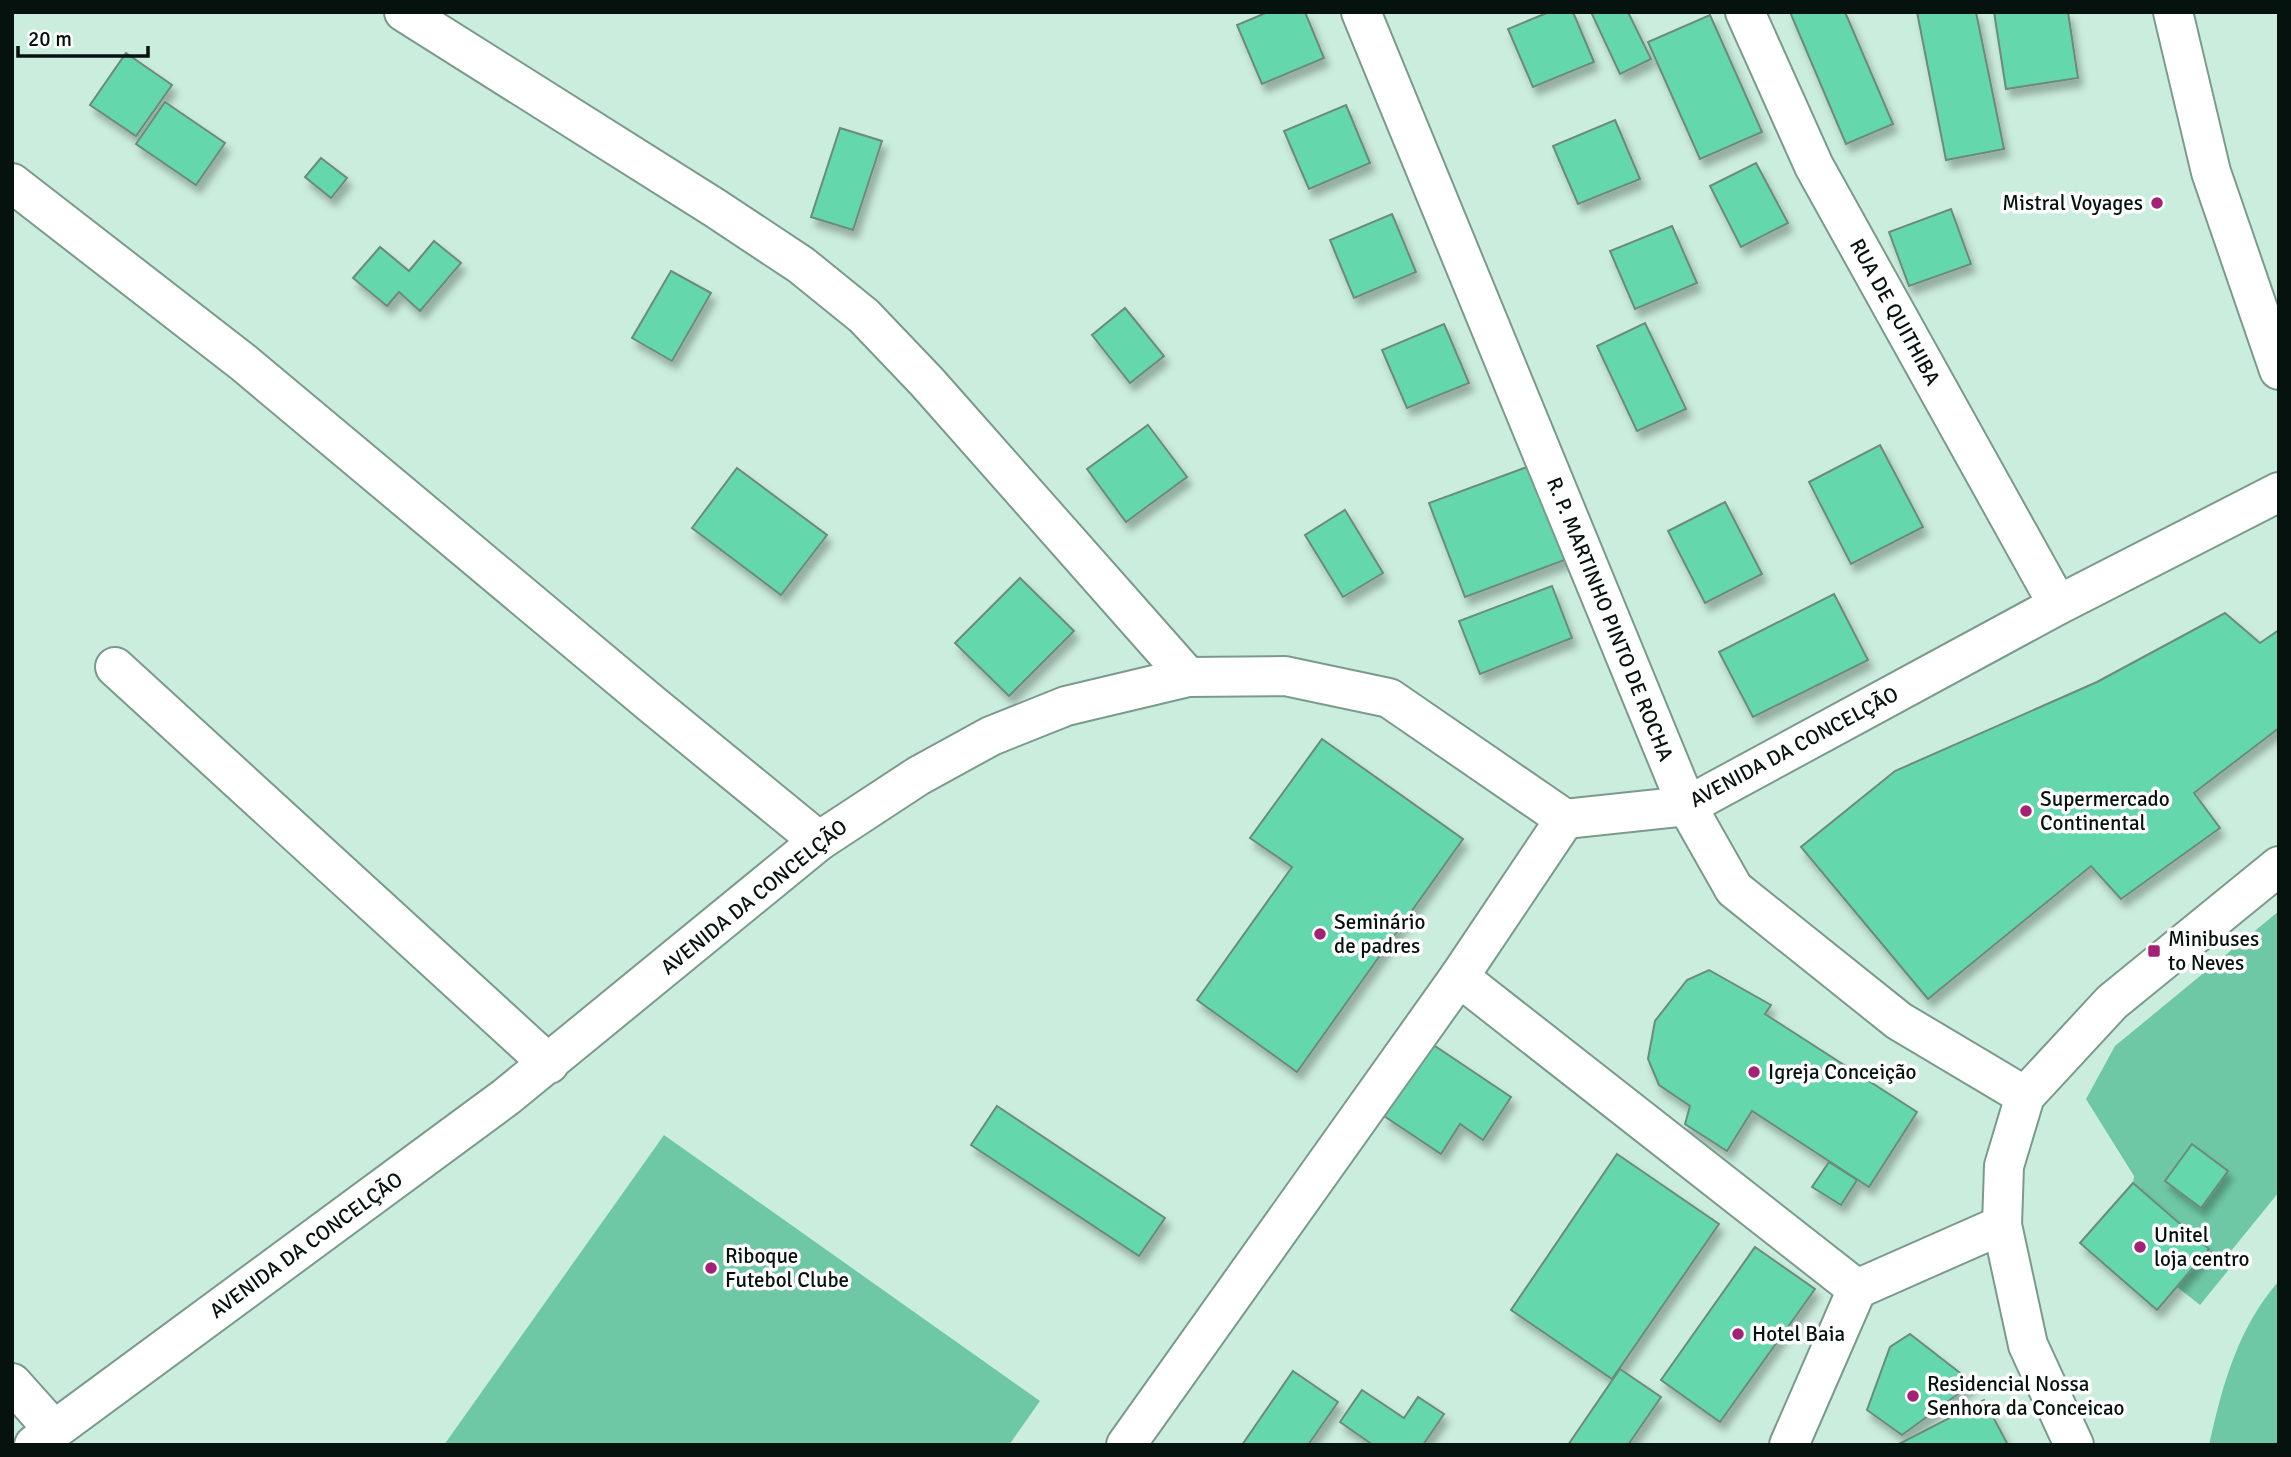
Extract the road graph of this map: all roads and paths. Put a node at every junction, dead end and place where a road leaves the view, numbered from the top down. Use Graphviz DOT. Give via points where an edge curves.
graph roads {
  1 [pos="1361,12"];
  2 [pos="1745,12"];
  3 [pos="2173,12"];
  4 [pos="416,15"];
  5 [pos="12,183"];
  6 [pos="2279,370"];
  7 [pos="2279,492"];
  8 [pos="2058,605"];
  9 [pos="116,667"];
  10 [pos="1188,677"];
  11 [pos="1687,806"];
  12 [pos="1565,819"];
  13 [pos="819,841"];
  14 [pos="2279,866"];
  15 [pos="1459,977"];
  16 [pos="550,1064"];
  17 [pos="2025,1096"];
  18 [pos="2002,1225"];
  19 [pos="1857,1289"];
  20 [pos="12,1383"];
  21 [pos="44,1438"];
  22 [pos="1126,1445"];
  23 [pos="1789,1445"];
  24 [pos="2074,1445"];
  1 -- 11 [label="street, R. P. MARTINHO PINTO DE ROCHA"];
  2 -- 8 [label="street, RUA DE QUITHIBA" via="1814,166"];
  3 -- 6 [label="street" via="2211,172"];
  4 -- 10 [label="street" via="801,265 864,316"];
  5 -- 13 [label="street" via="244,363"];
  7 -- 8 [label="street, AVENIDA DA CONCELÇÃO"];
  8 -- 11 [label="street, AVENIDA DA CONCELÇÃO"];
  9 -- 16 [label="street"];
  10 -- 12 [label="street, AVENIDA DA CONCELÇÃO" via="1285,677 1388,698"];
  10 -- 13 [label="street, AVENIDA DA CONCELÇÃO" via="1066,706 991,736 918,775"];
  11 -- 12 [label="street, AVENIDA DA CONCELÇÃO"];
  11 -- 17 [label="street, R. P. MARTINHO PINTO DE ROCHA" via="1734,889 1899,1021"];
  12 -- 15 [label="street"];
  13 -- 16 [label="street, AVENIDA DA CONCELÇÃO"];
  14 -- 17 [label="street" via="2112,1002"];
  15 -- 19 [label="street"];
  15 -- 22 [label="street"];
  16 -- 21 [label="street, AVENIDA DA CONCELÇÃO"];
  17 -- 18 [label="street" via="2004,1166"];
  18 -- 19 [label="street"];
  18 -- 24 [label="street" via="2028,1345"];
  19 -- 23 [label="street"];
  20 -- 21 [label="street"];
}
